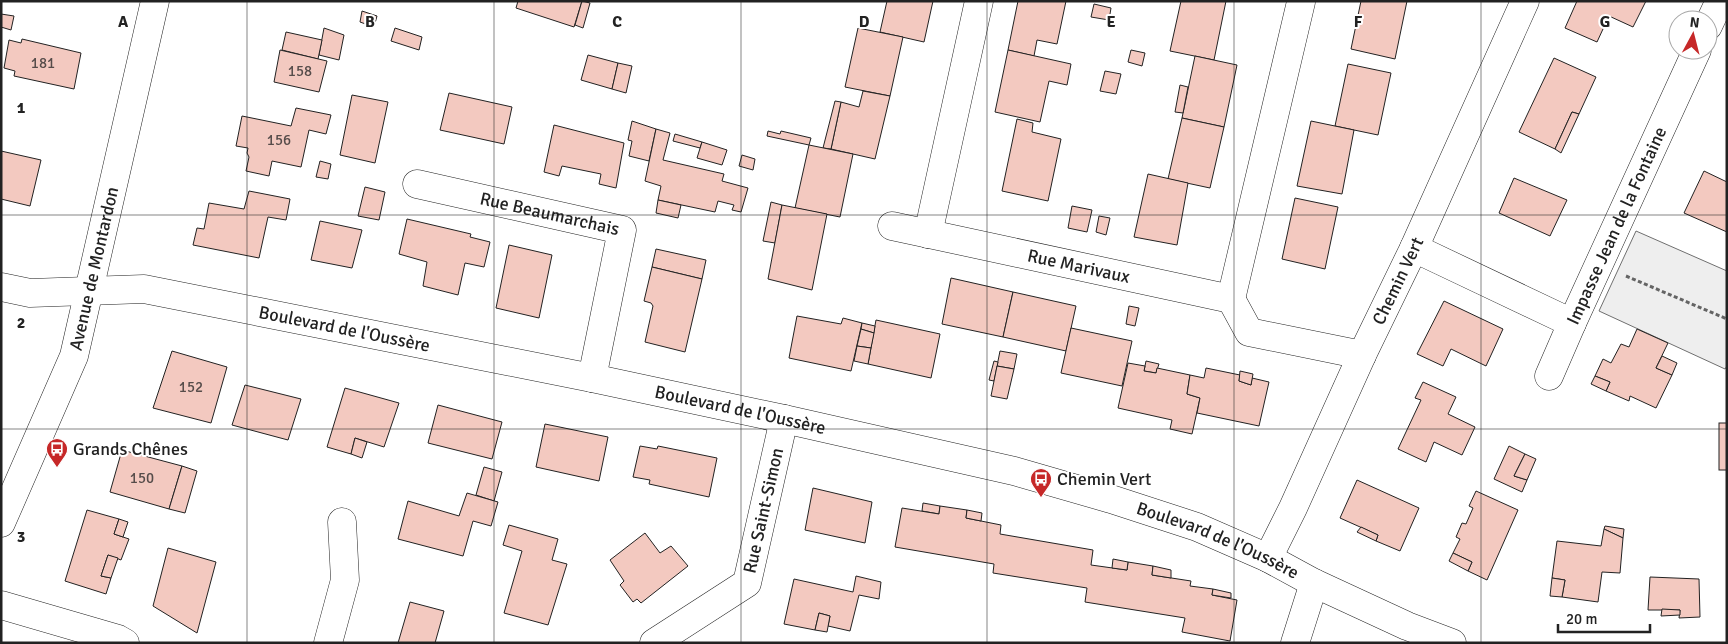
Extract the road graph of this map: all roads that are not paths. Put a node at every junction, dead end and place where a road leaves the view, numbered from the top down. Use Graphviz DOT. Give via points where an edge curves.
graph roads {
  1 [pos="155,1"];
  2 [pos="980,1"];
  3 [pos="1525,1"];
  4 [pos="1301,2"];
  5 [pos="1692,60"];
  6 [pos="417,184"];
  7 [pos="892,226"];
  8 [pos="928,234"];
  9 [pos="1414,248"];
  10 [pos="1,287"];
  11 [pos="89,292"];
  12 [pos="1231,300"];
  13 [pos="1572,323"];
  14 [pos="1362,355"];
  15 [pos="1549,376"];
  16 [pos="592,378"];
  17 [pos="784,419"];
  18 [pos="342,522"];
  19 [pos="1,523"];
  20 [pos="1268,558"];
  21 [pos="1314,582"];
  22 [pos="1,605"];
  23 [pos="125,643"];
  24 [pos="328,643"];
  25 [pos="654,643"];
  26 [pos="1295,643"];
  27 [pos="1452,643"];
  1 -- 11 [label="street, Avenue de Montardon"];
  2 -- 8 [label="street"];
  3 -- 9 [label="street, Chemin Vert"];
  4 -- 12 [label="street"];
  5 -- 13 [label="street, Impasse Jean de la Fontaine"];
  6 -- 16 [label="street, Rue Beaumarchais" via="622,230"];
  7 -- 8 [label="street, Rue Marivaux"];
  8 -- 12 [label="street, Rue Marivaux"];
  9 -- 13 [label="street, Impasse Jean de la Fontaine"];
  9 -- 14 [label="street, Chemin Vert"];
  10 -- 11 [label="street, Boulevard de l'Oussère" via="30,293"];
  11 -- 16 [label="street, Boulevard de l'Oussère" via="144,289"];
  11 -- 19 [label="street, Avenue de Montardon" via="74,356"];
  12 -- 14 [label="street" via="1249,332"];
  13 -- 15 [label="street"];
  14 -- 20 [label="street, Chemin Vert"];
  16 -- 17 [label="street, Boulevard de l'Oussère"];
  17 -- 20 [label="street, Boulevard de l'Oussère" via="1023,473 1198,527"];
  17 -- 25 [label="street, Rue Saint-Simon" via="747,582"];
  18 -- 24 [label="street" via="345,580"];
  20 -- 21 [label="street, Boulevard de l'Oussère"];
  21 -- 26 [label="street"];
  21 -- 27 [label="street, Boulevard de l'Oussère" via="1407,626"];
  22 -- 23 [label="street"];
}
